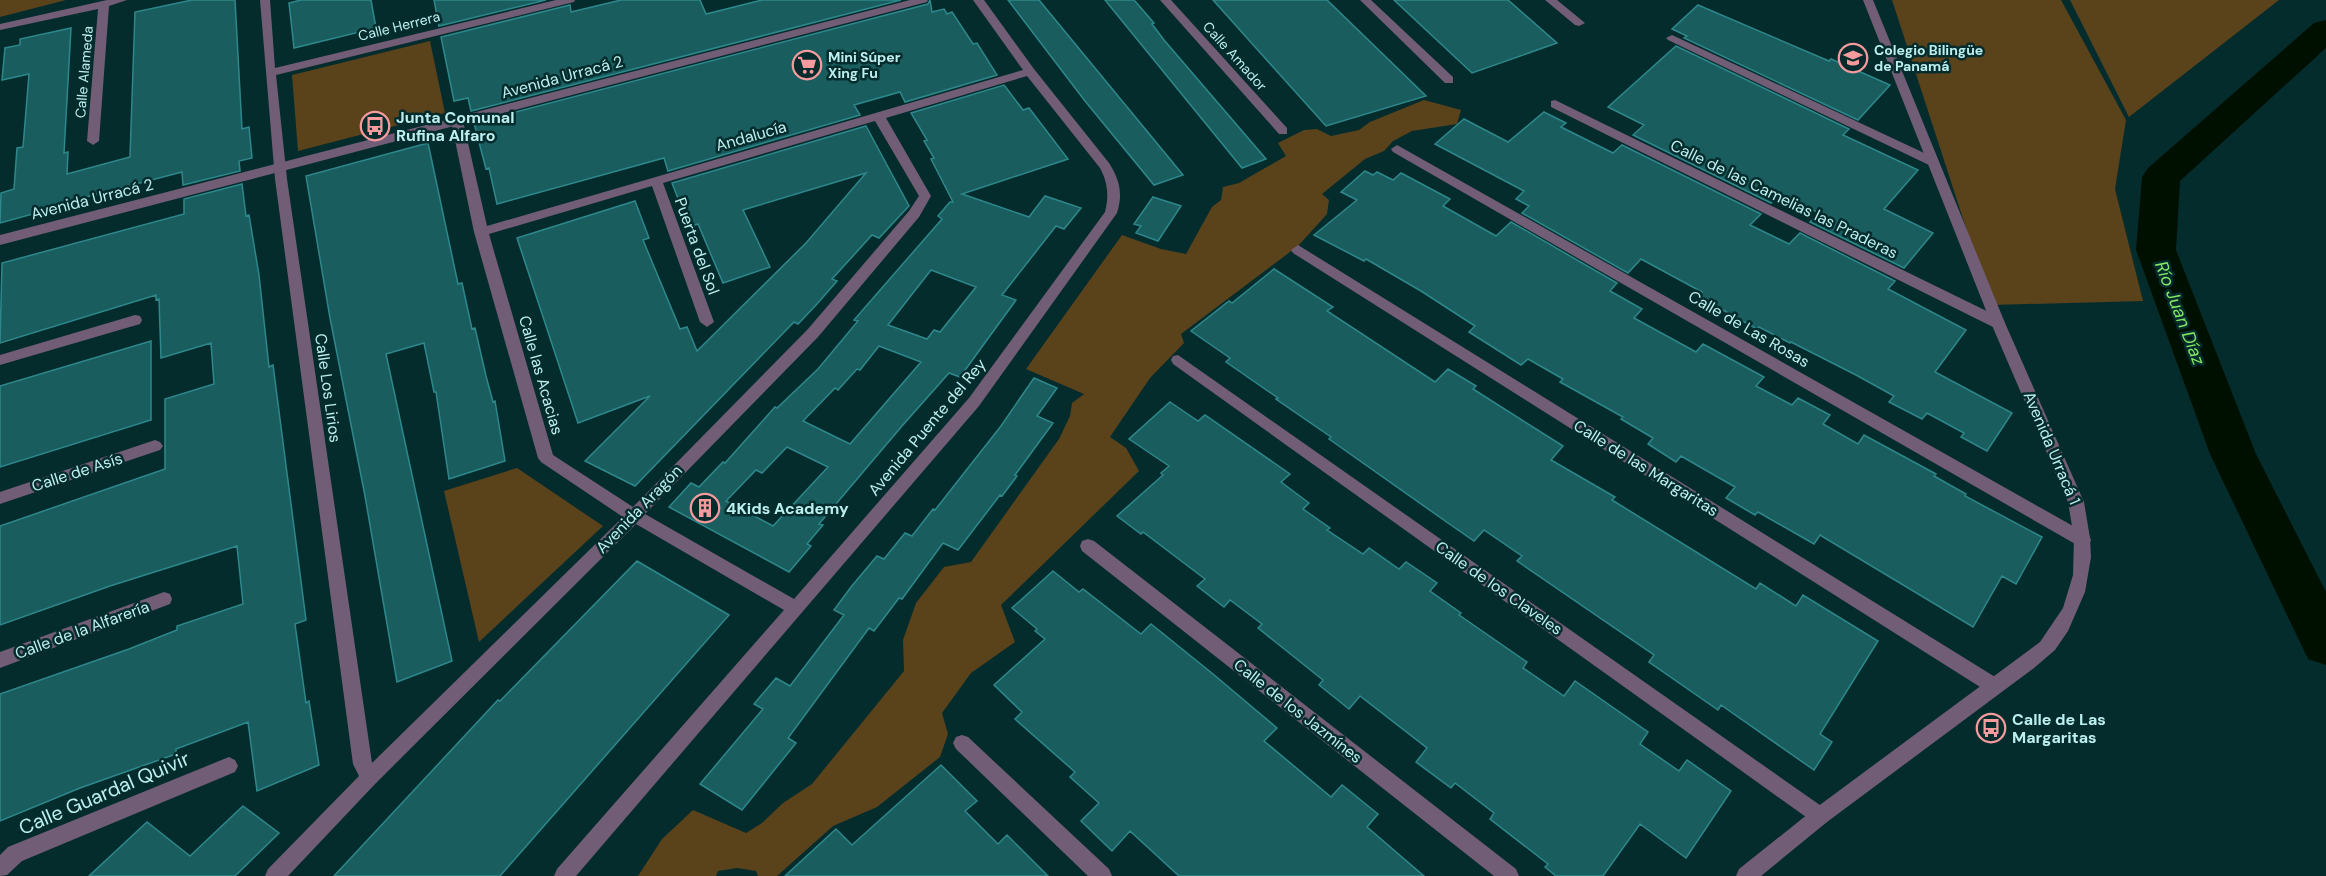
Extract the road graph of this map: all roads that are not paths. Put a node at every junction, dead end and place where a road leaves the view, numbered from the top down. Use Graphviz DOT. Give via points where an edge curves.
graph roads {
  1 [pos="122,0"];
  2 [pos="265,0"];
  3 [pos="570,0"];
  4 [pos="923,0"];
  5 [pos="978,0"];
  6 [pos="1165,0"];
  7 [pos="1365,0"];
  8 [pos="1550,0"];
  9 [pos="1868,0"];
  10 [pos="104,4"];
  11 [pos="1578,23"];
  12 [pos="0,27"];
  13 [pos="1672,38"];
  14 [pos="1029,72"];
  15 [pos="270,73"];
  16 [pos="1449,80"];
  17 [pos="1555,104"];
  18 [pos="879,117"];
  19 [pos="457,121"];
  20 [pos="1282,131"];
  21 [pos="93,141"];
  22 [pos="1397,148"];
  23 [pos="1933,162"];
  24 [pos="280,167"];
  25 [pos="656,180"];
  26 [pos="481,232"];
  27 [pos="0,240"];
  28 [pos="1298,250"];
  29 [pos="135,320"];
  30 [pos="707,322"];
  31 [pos="1998,323"];
  32 [pos="0,360"];
  33 [pos="1178,360"];
  34 [pos="155,446"];
  35 [pos="0,498"];
  36 [pos="633,515"];
  37 [pos="2083,540"];
  38 [pos="1088,546"];
  39 [pos="164,599"];
  40 [pos="797,609"];
  41 [pos="0,660"];
  42 [pos="1994,686"];
  43 [pos="962,743"];
  44 [pos="229,766"];
  45 [pos="370,777"];
  46 [pos="1820,816"];
  47 [pos="0,868"];
  48 [pos="275,876"];
  49 [pos="564,876"];
  50 [pos="1102,876"];
  51 [pos="1509,876"];
  52 [pos="1746,876"];
  1 -- 10 [label="street"];
  2 -- 15 [label="street, Calle Los Lirios"];
  3 -- 15 [label="street, Calle Herrera"];
  4 -- 19 [label="street, Avenida Urracá 2"];
  5 -- 14 [label="street, Avenida Puente del Rey"];
  6 -- 20 [label="street, Calle Amador"];
  7 -- 16 [label="street"];
  8 -- 11 [label="street"];
  9 -- 23 [label="street, Avenida Urracá 1"];
  10 -- 12 [label="street"];
  10 -- 21 [label="street, Calle Alameda"];
  13 -- 23 [label="street"];
  14 -- 18 [label="street, Andalucía"];
  14 -- 40 [label="street, Avenida Puente del Rey" via="1114,181 1116,197 1111,213 974,402"];
  15 -- 24 [label="street, Calle Los Lirios"];
  17 -- 31 [label="street, Calle de las Camelias las Praderas"];
  18 -- 25 [label="street, Andalucía"];
  18 -- 36 [label="street, Avenida Aragón" via="922,189 922,202 813,333"];
  19 -- 24 [label="street, Avenida Urracá 2"];
  19 -- 26 [label="street, Calle las Acacias"];
  22 -- 37 [label="street, Calle de Las Rosas"];
  23 -- 31 [label="street, Avenida Urracá 1"];
  24 -- 27 [label="street, Avenida Urracá 2"];
  24 -- 45 [label="street, Calle Los Lirios" via="362,764"];
  25 -- 26 [label="street, Andalucía"];
  25 -- 30 [label="street, Puerta del Sol"];
  26 -- 36 [label="street, Calle las Acacias" via="546,458"];
  28 -- 42 [label="street, Calle de las Margaritas"];
  29 -- 32 [label="street"];
  31 -- 37 [label="street, Avenida Urracá 1" via="2076,502"];
  33 -- 46 [label="street, Calle de los Claveles"];
  34 -- 35 [label="street, Calle de Asís"];
  36 -- 40 [label="street, Calle las Acacias"];
  36 -- 45 [label="street, Avenida Aragón"];
  37 -- 42 [label="street, Avenida Urracá 1" via="2077,593 2051,642"];
  38 -- 51 [label="street, Calle de los Jazmínes"];
  39 -- 41 [label="street, Calle de la Alfarería"];
  40 -- 49 [label="street, Avenida Puente del Rey"];
  42 -- 46 [label="street, Avenida Urracá 1"];
  43 -- 50 [label="street"];
  44 -- 47 [label="street, Calle Guardal Quivir" via="15,854"];
  45 -- 48 [label="street, Avenida Aragón"];
  46 -- 52 [label="street, Avenida Urracá 1"];
}
